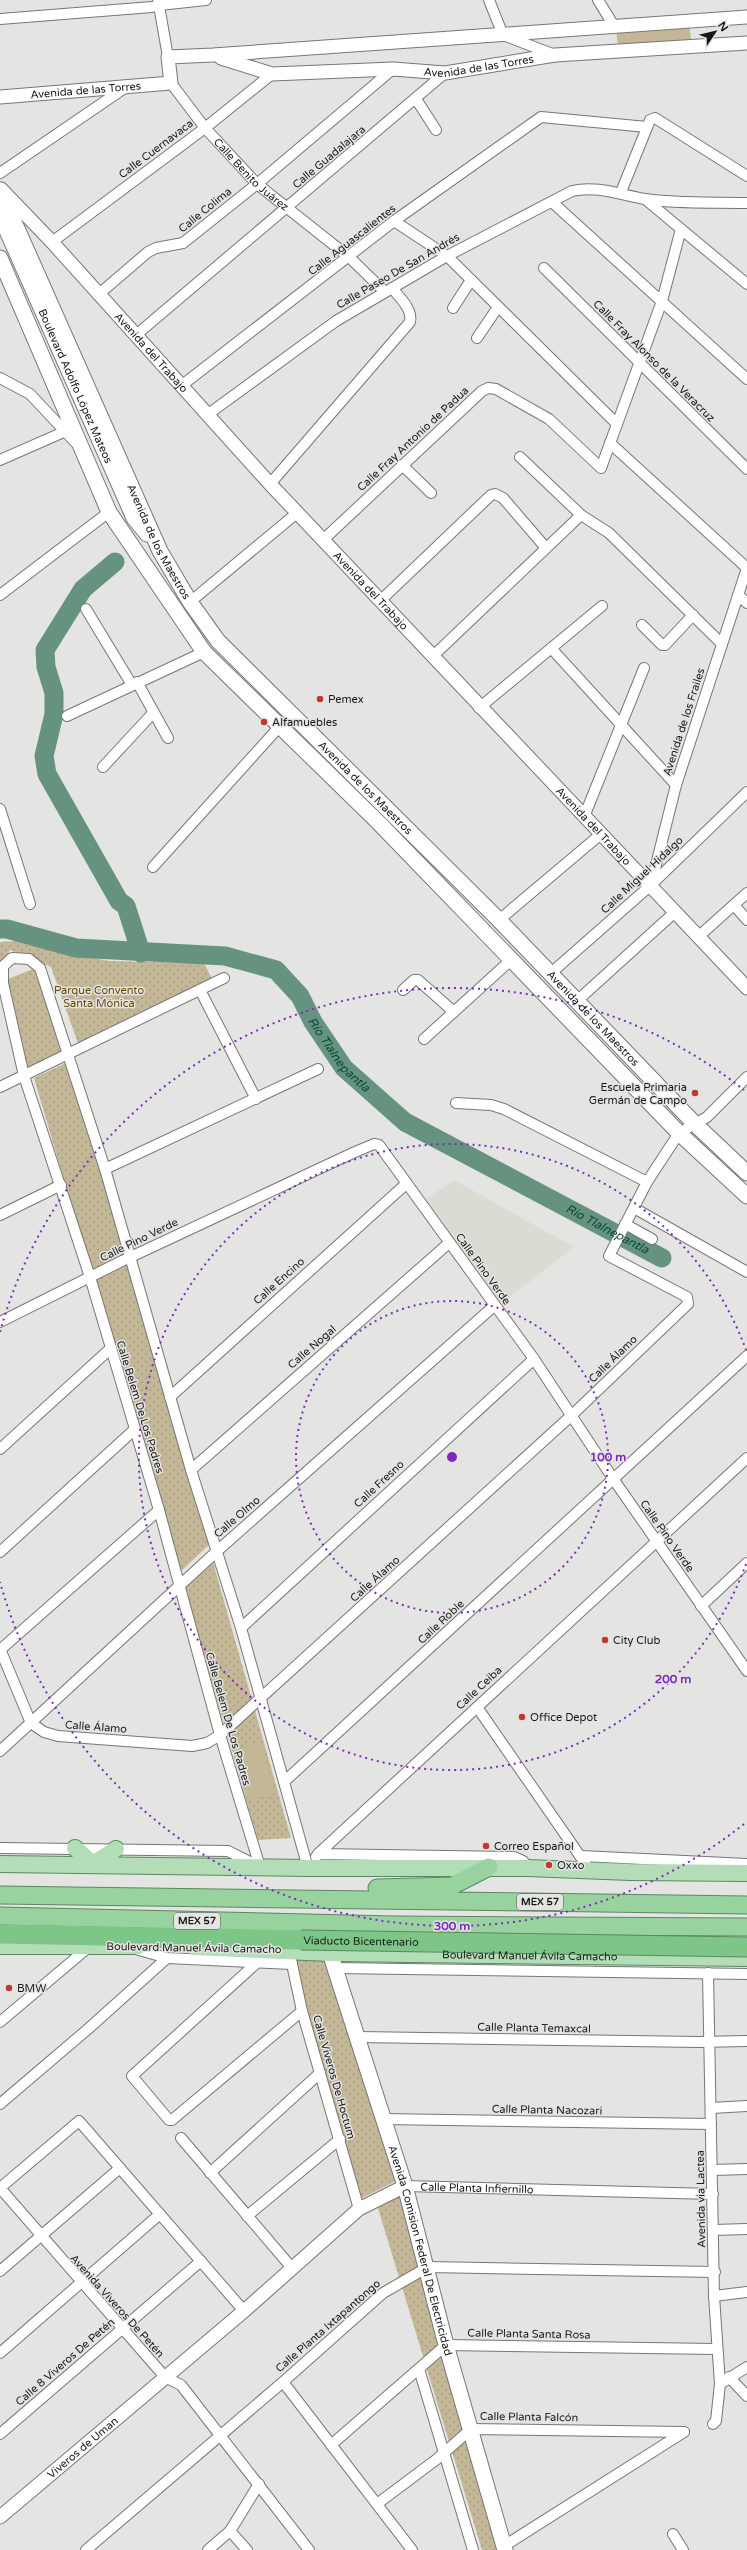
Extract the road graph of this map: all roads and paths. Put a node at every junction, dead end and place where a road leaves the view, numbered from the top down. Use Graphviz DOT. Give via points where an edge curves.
graph roads {
  1 [pos="206,0"];
  2 [pos="490,0"];
  3 [pos="598,0"];
  4 [pos="155,3"];
  5 [pos="747,17"];
  6 [pos="0,19"];
  7 [pos="614,26"];
  8 [pos="503,34"];
  9 [pos="747,43"];
  10 [pos="555,55"];
  11 [pos="213,56"];
  12 [pos="168,57"];
  13 [pos="393,69"];
  14 [pos="445,73"];
  15 [pos="272,74"];
  16 [pos="171,83"];
  17 [pos="126,87"];
  18 [pos="0,97"];
  19 [pos="416,99"];
  20 [pos="647,127"];
  21 [pos="205,128"];
  22 [pos="436,130"];
  23 [pos="0,173"];
  24 [pos="747,176"];
  25 [pos="257,184"];
  26 [pos="0,189"];
  27 [pos="621,192"];
  28 [pos="645,199"];
  29 [pos="552,202"];
  30 [pos="747,203"];
  31 [pos="287,209"];
  32 [pos="0,215"];
  33 [pos="394,221"];
  34 [pos="681,229"];
  35 [pos="0,236"];
  36 [pos="52,242"];
  37 [pos="447,256"];
  38 [pos="349,257"];
  39 [pos="0,258"];
  40 [pos="544,268"];
  41 [pos="471,280"];
  42 [pos="747,284"];
  43 [pos="389,290"];
  44 [pos="99,294"];
  45 [pos="662,301"];
  46 [pos="498,307"];
  47 [pos="453,308"];
  48 [pos="136,336"];
  49 [pos="477,338"];
  50 [pos="639,364"];
  51 [pos="0,378"];
  52 [pos="747,379"];
  53 [pos="181,386"];
  54 [pos="207,415"];
  55 [pos="617,424"];
  56 [pos="66,431"];
  57 [pos="610,443"];
  58 [pos="82,450"];
  59 [pos="520,457"];
  60 [pos="0,460"];
  61 [pos="402,465"];
  62 [pos="747,469"];
  63 [pos="270,484"];
  64 [pos="430,494"];
  65 [pos="109,512"];
  66 [pos="297,513"];
  67 [pos="581,515"];
  68 [pos="130,520"];
  69 [pos="323,540"];
  70 [pos="546,548"];
  71 [pos="160,551"];
  72 [pos="145,563"];
  73 [pos="747,568"];
  74 [pos="0,595"];
  75 [pos="738,595"];
  76 [pos="380,601"];
  77 [pos="190,602"];
  78 [pos="747,603"];
  79 [pos="602,606"];
  80 [pos="86,609"];
  81 [pos="693,615"];
  82 [pos="642,625"];
  83 [pos="722,644"];
  84 [pos="551,648"];
  85 [pos="204,652"];
  86 [pos="432,657"];
  87 [pos="644,668"];
  88 [pos="135,684"];
  89 [pos="480,708"];
  90 [pos="153,713"];
  91 [pos="67,716"];
  92 [pos="280,726"];
  93 [pos="620,726"];
  94 [pos="168,738"];
  95 [pos="103,767"];
  96 [pos="676,785"];
  97 [pos="747,792"];
  98 [pos="0,809"];
  99 [pos="584,817"];
  100 [pos="601,834"];
  101 [pos="153,867"];
  102 [pos="651,885"];
  103 [pos="747,893"];
  104 [pos="30,904"];
  105 [pos="734,905"];
  106 [pos="676,912"];
  107 [pos="499,920"];
  108 [pos="747,920"];
  109 [pos="698,937"];
  110 [pos="511,960"];
  111 [pos="1,968"];
  112 [pos="551,973"];
  113 [pos="224,978"];
  114 [pos="747,988"];
  115 [pos="200,990"];
  116 [pos="403,990"];
  117 [pos="578,1000"];
  118 [pos="454,1012"];
  119 [pos="424,1039"];
  120 [pos="70,1054"];
  121 [pos="318,1069"];
  122 [pos="24,1076"];
  123 [pos="747,1077"];
  124 [pos="0,1087"];
  125 [pos="256,1099"];
  126 [pos="456,1103"];
  127 [pos="695,1124"];
  128 [pos="679,1133"];
  129 [pos="105,1169"];
  130 [pos="747,1173"];
  131 [pos="647,1182"];
  132 [pos="406,1184"];
  133 [pos="61,1185"];
  134 [pos="747,1196"];
  135 [pos="634,1208"];
  136 [pos="0,1216"];
  137 [pos="624,1228"];
  138 [pos="652,1239"];
  139 [pos="449,1243"];
  140 [pos="130,1258"];
  141 [pos="747,1272"];
  142 [pos="90,1278"];
  143 [pos="494,1306"];
  144 [pos="0,1322"];
  145 [pos="110,1349"];
  146 [pos="747,1356"];
  147 [pos="534,1359"];
  148 [pos="170,1397"];
  149 [pos="572,1415"];
  150 [pos="134,1430"];
  151 [pos="0,1449"];
  152 [pos="747,1458"];
  153 [pos="191,1470"];
  154 [pos="614,1480"];
  155 [pos="159,1510"];
  156 [pos="656,1541"];
  157 [pos="0,1552"];
  158 [pos="216,1552"];
  159 [pos="747,1563"];
  160 [pos="178,1586"];
  161 [pos="701,1606"];
  162 [pos="241,1628"];
  163 [pos="0,1650"];
  164 [pos="746,1666"];
  165 [pos="261,1700"];
  166 [pos="477,1707"];
  167 [pos="31,1723"];
  168 [pos="220,1735"];
  169 [pos="0,1751"];
  170 [pos="285,1781"];
  171 [pos="0,1848"];
  172 [pos="75,1848"];
  173 [pos="116,1849"];
  174 [pos="318,1854"];
  175 [pos="585,1862"];
  176 [pos="0,1864"];
  177 [pos="93,1864"];
  178 [pos="747,1864"];
  179 [pos="260,1867"];
  180 [pos="490,1867"];
  181 [pos="308,1868"];
  182 [pos="528,1868"];
  183 [pos="747,1873"];
  184 [pos="0,1895"];
  185 [pos="332,1898"];
  186 [pos="747,1904"];
  187 [pos="0,1916"];
  188 [pos="394,1925"];
  189 [pos="747,1927"];
  190 [pos="0,1934"];
  191 [pos="0,1946"];
  192 [pos="90,1946"];
  193 [pos="122,1946"];
  194 [pos="747,1947"];
  195 [pos="271,1950"];
  196 [pos="330,1952"];
  197 [pos="351,1952"];
  198 [pos="290,1957"];
  199 [pos="167,1958"];
  200 [pos="747,1958"];
  201 [pos="257,1963"];
  202 [pos="335,1968"];
  203 [pos="708,1973"];
  204 [pos="747,1974"];
  205 [pos="302,2010"];
  206 [pos="0,2022"];
  207 [pos="357,2037"];
  208 [pos="747,2041"];
  209 [pos="711,2042"];
  210 [pos="320,2073"];
  211 [pos="0,2104"];
  212 [pos="747,2106"];
  213 [pos="711,2108"];
  214 [pos="382,2119"];
  215 [pos="712,2124"];
  216 [pos="180,2138"];
  217 [pos="340,2139"];
  218 [pos="120,2168"];
  219 [pos="747,2169"];
  220 [pos="712,2170"];
  221 [pos="210,2173"];
  222 [pos="405,2186"];
  223 [pos="0,2188"];
  224 [pos="713,2194"];
  225 [pos="359,2209"];
  226 [pos="160,2214"];
  227 [pos="248,2216"];
  228 [pos="747,2229"];
  229 [pos="713,2230"];
  230 [pos="40,2236"];
  231 [pos="201,2262"];
  232 [pos="428,2267"];
  233 [pos="292,2268"];
  234 [pos="0,2271"];
  235 [pos="714,2272"];
  236 [pos="81,2284"];
  237 [pos="747,2292"];
  238 [pos="714,2296"];
  239 [pos="244,2311"];
  240 [pos="122,2329"];
  241 [pos="446,2345"];
  242 [pos="716,2348"];
  243 [pos="0,2353"];
  244 [pos="747,2367"];
  245 [pos="419,2369"];
  246 [pos="165,2377"];
  247 [pos="729,2377"];
  248 [pos="283,2382"];
  249 [pos="720,2384"];
  250 [pos="747,2396"];
  251 [pos="713,2424"];
  252 [pos="470,2429"];
  253 [pos="0,2434"];
  254 [pos="220,2434"];
  255 [pos="331,2445"];
  256 [pos="444,2453"];
  257 [pos="259,2484"];
  258 [pos="377,2504"];
  259 [pos="0,2517"];
  260 [pos="230,2531"];
  261 [pos="673,2534"];
  262 [pos="505,2548"];
  263 [pos="86,2550"];
  264 [pos="208,2550"];
  265 [pos="247,2550"];
  266 [pos="309,2550"];
  267 [pos="412,2550"];
  268 [pos="473,2550"];
  269 [pos="683,2550"];
  1 -- 4 [label="street"];
  2 -- 8 [label="street"];
  3 -- 7 [label="street"];
  4 -- 6 [label="street"];
  4 -- 12 [label="street"];
  5 -- 7 [label="street, Avenida de las Torres"];
  7 -- 8 [label="street, Avenida de las Torres"];
  8 -- 10 [label="street"];
  8 -- 11 [label="street, Avenida de las Torres"];
  9 -- 10 [label="street, Avenida de las Torres"];
  10 -- 14 [label="street, Avenida de las Torres"];
  11 -- 12 [label="street, Avenida de las Torres"];
  11 -- 15 [label="street, Avenida de las Torres"];
  12 -- 16 [label="street"];
  13 -- 14 [label="street, Avenida de las Torres"];
  13 -- 15 [label="street, Avenida de las Torres"];
  13 -- 25 [label="street, Calle Colima"];
  14 -- 19 [label="street, Calle Guadalajara"];
  15 -- 21 [label="street, Calle Cuernavaca"];
  16 -- 17 [label="street, Avenida de las Torres"];
  16 -- 21 [label="street, Calle Benito Juárez"];
  17 -- 18 [label="street, Avenida de las Torres"];
  17 -- 23 [label="street"];
  19 -- 22 [label="street"];
  19 -- 31 [label="street, Calle Guadalajara"];
  20 -- 24 [label="street" via="650,120 655,118"];
  20 -- 27 [label="street"];
  20 -- 33 [label="street, Calle Aguascalientes" via="541,117"];
  21 -- 25 [label="street, Calle Benito Juárez"];
  21 -- 36 [label="street, Calle Cuernavaca"];
  25 -- 31 [label="street, Calle Benito Juárez"];
  25 -- 44 [label="street, Calle Colima" via="183,244 156,248 148,252"];
  26 -- 36 [label="street, Avenida del Trabajo"];
  26 -- 71 [label="main road, Avenida de los Maestros"];
  27 -- 28 [label="street, Calle Paseo De San Andrés"];
  27 -- 29 [label="street, Calle Paseo De San Andrés" via="580,190"];
  28 -- 30 [label="street"];
  28 -- 34 [label="street"];
  29 -- 37 [label="street, Calle Paseo De San Andrés"];
  29 -- 45 [label="street"];
  31 -- 38 [label="street, Calle Benito Juárez"];
  31 -- 48 [label="street, Calle Guadalajara"];
  32 -- 68 [label="main road, Boulevard Adolfo López Mateos"];
  33 -- 37 [label="street"];
  33 -- 38 [label="street, Calle Aguascalientes"];
  34 -- 42 [label="street"];
  34 -- 45 [label="street"];
  35 -- 68 [label="main road, Avenida de los Maestros"];
  36 -- 44 [label="street, Avenida del Trabajo"];
  37 -- 41 [label="street"];
  37 -- 43 [label="street, Calle Paseo De San Andrés"];
  38 -- 43 [label="street, Calle Benito Juárez"];
  38 -- 53 [label="street, Calle Aguascalientes"];
  39 -- 58 [label="main road, Avenida de los Maestros"];
  40 -- 50 [label="street, Calle Fray Alonso de la Veracruz"];
  41 -- 46 [label="street"];
  41 -- 47 [label="street"];
  43 -- 54 [label="street, Calle Paseo De San Andrés" via="336,321"];
  43 -- 63 [label="street, Calle Benito Juárez" via="411,316 410,322"];
  44 -- 48 [label="street, Avenida del Trabajo"];
  45 -- 50 [label="street"];
  45 -- 52 [label="street"];
  46 -- 49 [label="street"];
  46 -- 55 [label="street"];
  48 -- 53 [label="street, Avenida del Trabajo"];
  50 -- 55 [label="street"];
  50 -- 62 [label="street, Calle Fray Alonso de la Veracruz"];
  51 -- 56 [label="street" via="30,394"];
  53 -- 54 [label="street, Avenida del Trabajo"];
  54 -- 63 [label="street, Avenida del Trabajo"];
  55 -- 57 [label="street"];
  56 -- 58 [label="street"];
  56 -- 60 [label="street"];
  57 -- 61 [label="street, Calle Fray Antonio de Padua" via="602,468 549,418 488,388"];
  57 -- 73 [label="street"];
  58 -- 65 [label="main road, Avenida de los Maestros"];
  59 -- 67 [label="street"];
  61 -- 64 [label="street"];
  61 -- 69 [label="street, Calle Fray Antonio de Padua"];
  63 -- 66 [label="street, Avenida del Trabajo"];
  65 -- 72 [label="main road, Avenida de los Maestros"];
  65 -- 74 [label="street"];
  66 -- 69 [label="street, Avenida del Trabajo"];
  66 -- 77 [label="street"];
  67 -- 70 [label="street"];
  67 -- 81 [label="street" via="609,533"];
  68 -- 71 [label="main road, Boulevard Adolfo López Mateos"];
  68 -- 72 [label="main road, Avenida de los Maestros"];
  69 -- 76 [label="street, Avenida del Trabajo"];
  70 -- 76 [label="street" via="503,498 491,495"];
  70 -- 86 [label="street"];
  71 -- 77 [label="main road, Avenida de los Maestros"];
  72 -- 85 [label="main road, Avenida de los Maestros"];
  73 -- 75 [label="street, Avenida de los Frailes"];
  75 -- 78 [label="street"];
  75 -- 83 [label="street, Avenida de los Frailes"];
  76 -- 86 [label="street, Avenida del Trabajo"];
  77 -- 107 [label="main road, Avenida de los Maestros" via="218,641 252,677"];
  79 -- 84 [label="street"];
  80 -- 88 [label="street"];
  81 -- 82 [label="street" via="665,645"];
  81 -- 83 [label="street"];
  83 -- 96 [label="street, Avenida de los Frailes"];
  84 -- 89 [label="street"];
  84 -- 93 [label="street"];
  85 -- 88 [label="street"];
  85 -- 92 [label="main road, Avenida de los Maestros"];
  86 -- 89 [label="street, Avenida del Trabajo"];
  87 -- 93 [label="street"];
  88 -- 90 [label="street"];
  88 -- 91 [label="street"];
  89 -- 99 [label="street, Avenida del Trabajo"];
  90 -- 94 [label="street"];
  90 -- 95 [label="street"];
  92 -- 101 [label="street"];
  92 -- 110 [label="main road, Avenida de los Maestros" via="379,823"];
  93 -- 96 [label="street"];
  93 -- 99 [label="street"];
  96 -- 102 [label="street, Avenida de los Frailes"];
  97 -- 102 [label="street, Calle Miguel Hidalgo"];
  98 -- 104 [label="street"];
  99 -- 100 [label="street, Avenida del Trabajo"];
  100 -- 102 [label="street, Avenida del Trabajo"];
  100 -- 107 [label="street"];
  102 -- 106 [label="street, Avenida del Trabajo"];
  102 -- 112 [label="street, Calle Miguel Hidalgo"];
  103 -- 105 [label="street"];
  105 -- 108 [label="street"];
  105 -- 109 [label="street"];
  106 -- 109 [label="street, Avenida del Trabajo"];
  106 -- 117 [label="street"];
  107 -- 112 [label="main road, Avenida de los Maestros"];
  109 -- 114 [label="street, Avenida del Trabajo"];
  110 -- 118 [label="street"];
  110 -- 128 [label="main road, Avenida de los Maestros"];
  111 -- 120 [label="street, Calle Belem De Los Padres" via="12,958 29,959 40,968"];
  111 -- 122 [label="street, Calle Belem De Los Padres"];
  112 -- 117 [label="main road, Avenida de los Maestros"];
  113 -- 115 [label="street"];
  115 -- 120 [label="street"];
  115 -- 125 [label="street"];
  116 -- 118 [label="street" via="414,980 418,980"];
  117 -- 127 [label="main road, Avenida de los Maestros"];
  118 -- 119 [label="street"];
  120 -- 122 [label="street"];
  120 -- 129 [label="street"];
  121 -- 125 [label="street"];
  122 -- 124 [label="street"];
  122 -- 133 [label="street, Calle Belem De Los Padres"];
  123 -- 127 [label="street" via="716,1109"];
  125 -- 129 [label="street"];
  126 -- 131 [label="street" via="491,1105 504,1109"];
  127 -- 128 [label="street"];
  127 -- 130 [label="main road, Avenida de los Maestros"];
  128 -- 131 [label="street"];
  128 -- 134 [label="main road, Avenida de los Maestros"];
  129 -- 140 [label="street"];
  131 -- 135 [label="street"];
  132 -- 139 [label="street, Calle Pino Verde"];
  132 -- 140 [label="street, Calle Pino Verde" via="381,1147 374,1144"];
  132 -- 148 [label="street, Calle Encino"];
  133 -- 136 [label="street"];
  133 -- 142 [label="street, Calle Belem De Los Padres"];
  135 -- 137 [label="street"];
  135 -- 141 [label="street"];
  137 -- 138 [label="street"];
  137 -- 149 [label="street, Calle Álamo" via="609,1256 687,1297 688,1304"];
  139 -- 143 [label="street, Calle Pino Verde"];
  139 -- 153 [label="street, Calle Nogal"];
  140 -- 142 [label="street, Calle Pino Verde"];
  140 -- 148 [label="street"];
  142 -- 144 [label="street, Calle Pino Verde"];
  142 -- 145 [label="street, Calle Belem De Los Padres"];
  143 -- 147 [label="street, Calle Pino Verde"];
  143 -- 158 [label="street, Calle Olmo"];
  145 -- 150 [label="street, Calle Belem De Los Padres"];
  145 -- 151 [label="street"];
  146 -- 154 [label="street, Calle Roble"];
  147 -- 149 [label="street, Calle Pino Verde"];
  147 -- 162 [label="street, Calle Fresno"];
  148 -- 153 [label="street"];
  149 -- 154 [label="street, Calle Pino Verde"];
  149 -- 165 [label="street, Calle Álamo"];
  150 -- 155 [label="street, Calle Belem De Los Padres"];
  150 -- 157 [label="street"];
  152 -- 156 [label="street, Calle Ceiba"];
  153 -- 158 [label="street"];
  154 -- 156 [label="street, Calle Pino Verde"];
  154 -- 170 [label="street, Calle Roble"];
  155 -- 160 [label="street, Calle Belem De Los Padres"];
  155 -- 163 [label="street"];
  156 -- 161 [label="street, Calle Pino Verde"];
  156 -- 166 [label="street, Calle Ceiba"];
  158 -- 160 [label="street, Calle Olmo"];
  158 -- 162 [label="street"];
  159 -- 161 [label="street"];
  160 -- 167 [label="street, Calle Olmo"];
  160 -- 168 [label="street, Calle Belem De Los Padres"];
  161 -- 164 [label="street, Calle Pino Verde"];
  162 -- 165 [label="street"];
  163 -- 167 [label="street"];
  165 -- 168 [label="street, Calle Álamo"];
  165 -- 170 [label="street"];
  166 -- 174 [label="street, Calle Ceiba"];
  166 -- 175 [label="street"];
  167 -- 168 [label="street, Calle Álamo" via="44,1732 58,1736 184,1745 207,1743"];
  167 -- 169 [label="street, Calle Olmo"];
  168 -- 179 [label="street, Calle Belem De Los Padres"];
  170 -- 181 [label="street"];
  171 -- 172 [label="street"];
  172 -- 173 [label="street"];
  172 -- 177 [label="main road"];
  173 -- 177 [label="main road"];
  173 -- 179 [label="street" via="228,1851"];
  174 -- 181 [label="street, Calle Ceiba"];
  174 -- 182 [label="street" via="514,1857 523,1861"];
  175 -- 178 [label="street"];
  175 -- 182 [label="main road"];
  175 -- 183 [label="main road" via="630,1872"];
  176 -- 177 [label="main road"];
  177 -- 179 [label="main road"];
  179 -- 181 [label="main road"];
  180 -- 181 [label="main road"];
  180 -- 182 [label="main road"];
  180 -- 185 [label="highway" via="452,1886 361,1888"];
  184 -- 185 [label="highway, MEX 57"];
  185 -- 186 [label="highway, MEX 57"];
  187 -- 188 [label="highway, MEX 57"];
  188 -- 189 [label="highway, MEX 57"];
  188 -- 197 [label="highway"];
  190 -- 194 [label="highway, Viaducto Bicentenario, bridge"];
  191 -- 192 [label="main road, Boulevard Manuel Ávila Camacho"];
  192 -- 193 [label="main road, Boulevard Manuel Ávila Camacho"];
  192 -- 206 [label="street"];
  193 -- 195 [label="main road, Boulevard Manuel Ávila Camacho"];
  193 -- 199 [label="street"];
  195 -- 198 [label="main road, Boulevard Manuel Ávila Camacho"];
  195 -- 201 [label="street"];
  196 -- 197 [label="main road, Boulevard Manuel Ávila Camacho"];
  196 -- 198 [label="main road, Boulevard Manuel Ávila Camacho"];
  196 -- 202 [label="main road, Avenida Comision Federal De Electricidad"];
  197 -- 200 [label="main road, Boulevard Manuel Ávila Camacho"];
  198 -- 201 [label="street"];
  198 -- 205 [label="street, Calle Viveros De Hoctum"];
  199 -- 201 [label="street"];
  199 -- 211 [label="street"];
  201 -- 205 [label="street" via="132,2076 169,2120"];
  202 -- 203 [label="street"];
  202 -- 207 [label="main road, Avenida Comision Federal De Electricidad"];
  203 -- 204 [label="street"];
  203 -- 209 [label="street, Avenida via Lactea"];
  205 -- 210 [label="street, Calle Viveros De Hoctum"];
  207 -- 209 [label="street, Calle Planta Temaxcal"];
  207 -- 214 [label="main road, Avenida Comision Federal De Electricidad"];
  208 -- 209 [label="street, Calle Planta Temaxcal"];
  209 -- 213 [label="street, Avenida via Lactea"];
  210 -- 217 [label="street, Calle Viveros De Hoctum"];
  210 -- 221 [label="street"];
  212 -- 213 [label="street"];
  213 -- 215 [label="street, Avenida via Lactea"];
  214 -- 215 [label="street, Calle Planta Nacozari"];
  214 -- 222 [label="main road, Avenida Comision Federal De Electricidad"];
  215 -- 220 [label="street, Avenida via Lactea"];
  216 -- 221 [label="street"];
  217 -- 225 [label="street, Calle Viveros De Hoctum"];
  217 -- 227 [label="street"];
  218 -- 223 [label="street" via="79,2121"];
  218 -- 226 [label="street"];
  218 -- 230 [label="street"];
  219 -- 220 [label="street"];
  220 -- 224 [label="street, Avenida via Lactea"];
  221 -- 227 [label="street"];
  222 -- 224 [label="street, Calle Planta Infiernillo"];
  222 -- 225 [label="street, Calle Planta Infiernillo"];
  222 -- 232 [label="main road, Avenida Comision Federal De Electricidad"];
  223 -- 230 [label="street, Avenida Viveros De Petén"];
  224 -- 229 [label="street, Avenida via Lactea"];
  225 -- 233 [label="street, Calle Planta Infiernillo"];
  226 -- 231 [label="street"];
  226 -- 236 [label="street"];
  227 -- 233 [label="street"];
  228 -- 229 [label="street"];
  229 -- 235 [label="street, Avenida via Lactea"];
  230 -- 234 [label="street"];
  230 -- 236 [label="street, Avenida Viveros De Petén"];
  231 -- 239 [label="street"];
  231 -- 240 [label="street, Calle 8 Viveros De Petén"];
  232 -- 235 [label="street"];
  232 -- 241 [label="main road, Avenida Comision Federal De Electricidad"];
  232 -- 248 [label="street, Calle Planta Ixtapantongo" via="383,2293"];
  233 -- 239 [label="street, Calle Planta Infiernillo"];
  235 -- 238 [label="street, Avenida via Lactea"];
  236 -- 240 [label="street, Avenida Viveros De Petén"];
  236 -- 243 [label="street"];
  237 -- 238 [label="street"];
  238 -- 242 [label="street, Avenida via Lactea"];
  239 -- 246 [label="street, Calle Planta Infiernillo"];
  240 -- 246 [label="street, Avenida Viveros De Petén"];
  240 -- 253 [label="street, Calle 8 Viveros De Petén"];
  241 -- 242 [label="street, Calle Planta Santa Rosa"];
  241 -- 245 [label="street"];
  241 -- 252 [label="main road, Avenida Comision Federal De Electricidad"];
  242 -- 249 [label="street, Avenida via Lactea"];
  244 -- 247 [label="street"];
  245 -- 255 [label="street"];
  245 -- 256 [label="street"];
  246 -- 254 [label="street, Avenida Viveros De Petén" via="181,2385"];
  246 -- 259 [label="street, Viveros de Uman"];
  247 -- 249 [label="street"];
  247 -- 250 [label="street"];
  248 -- 254 [label="street, Calle Planta Ixtapantongo"];
  248 -- 255 [label="street"];
  249 -- 251 [label="street, Avenida via Lactea" via="716,2421"];
  252 -- 256 [label="street, Calle Planta Falcón"];
  252 -- 262 [label="main road, Avenida Comision Federal De Electricidad"];
  252 -- 262 [label="street, Calle Planta Falcón" via="684,2432"];
  254 -- 257 [label="street, Avenida Viveros De Petén"];
  254 -- 263 [label="street, Calle Planta Ixtapantongo"];
  255 -- 258 [label="street"];
  256 -- 258 [label="street, Calle Planta Falcón"];
  256 -- 268 [label="street"];
  257 -- 260 [label="street"];
  257 -- 266 [label="street, Avenida Viveros De Petén"];
  258 -- 267 [label="street"];
  260 -- 264 [label="street"];
  260 -- 265 [label="street"];
  261 -- 269 [label="street"];
}
